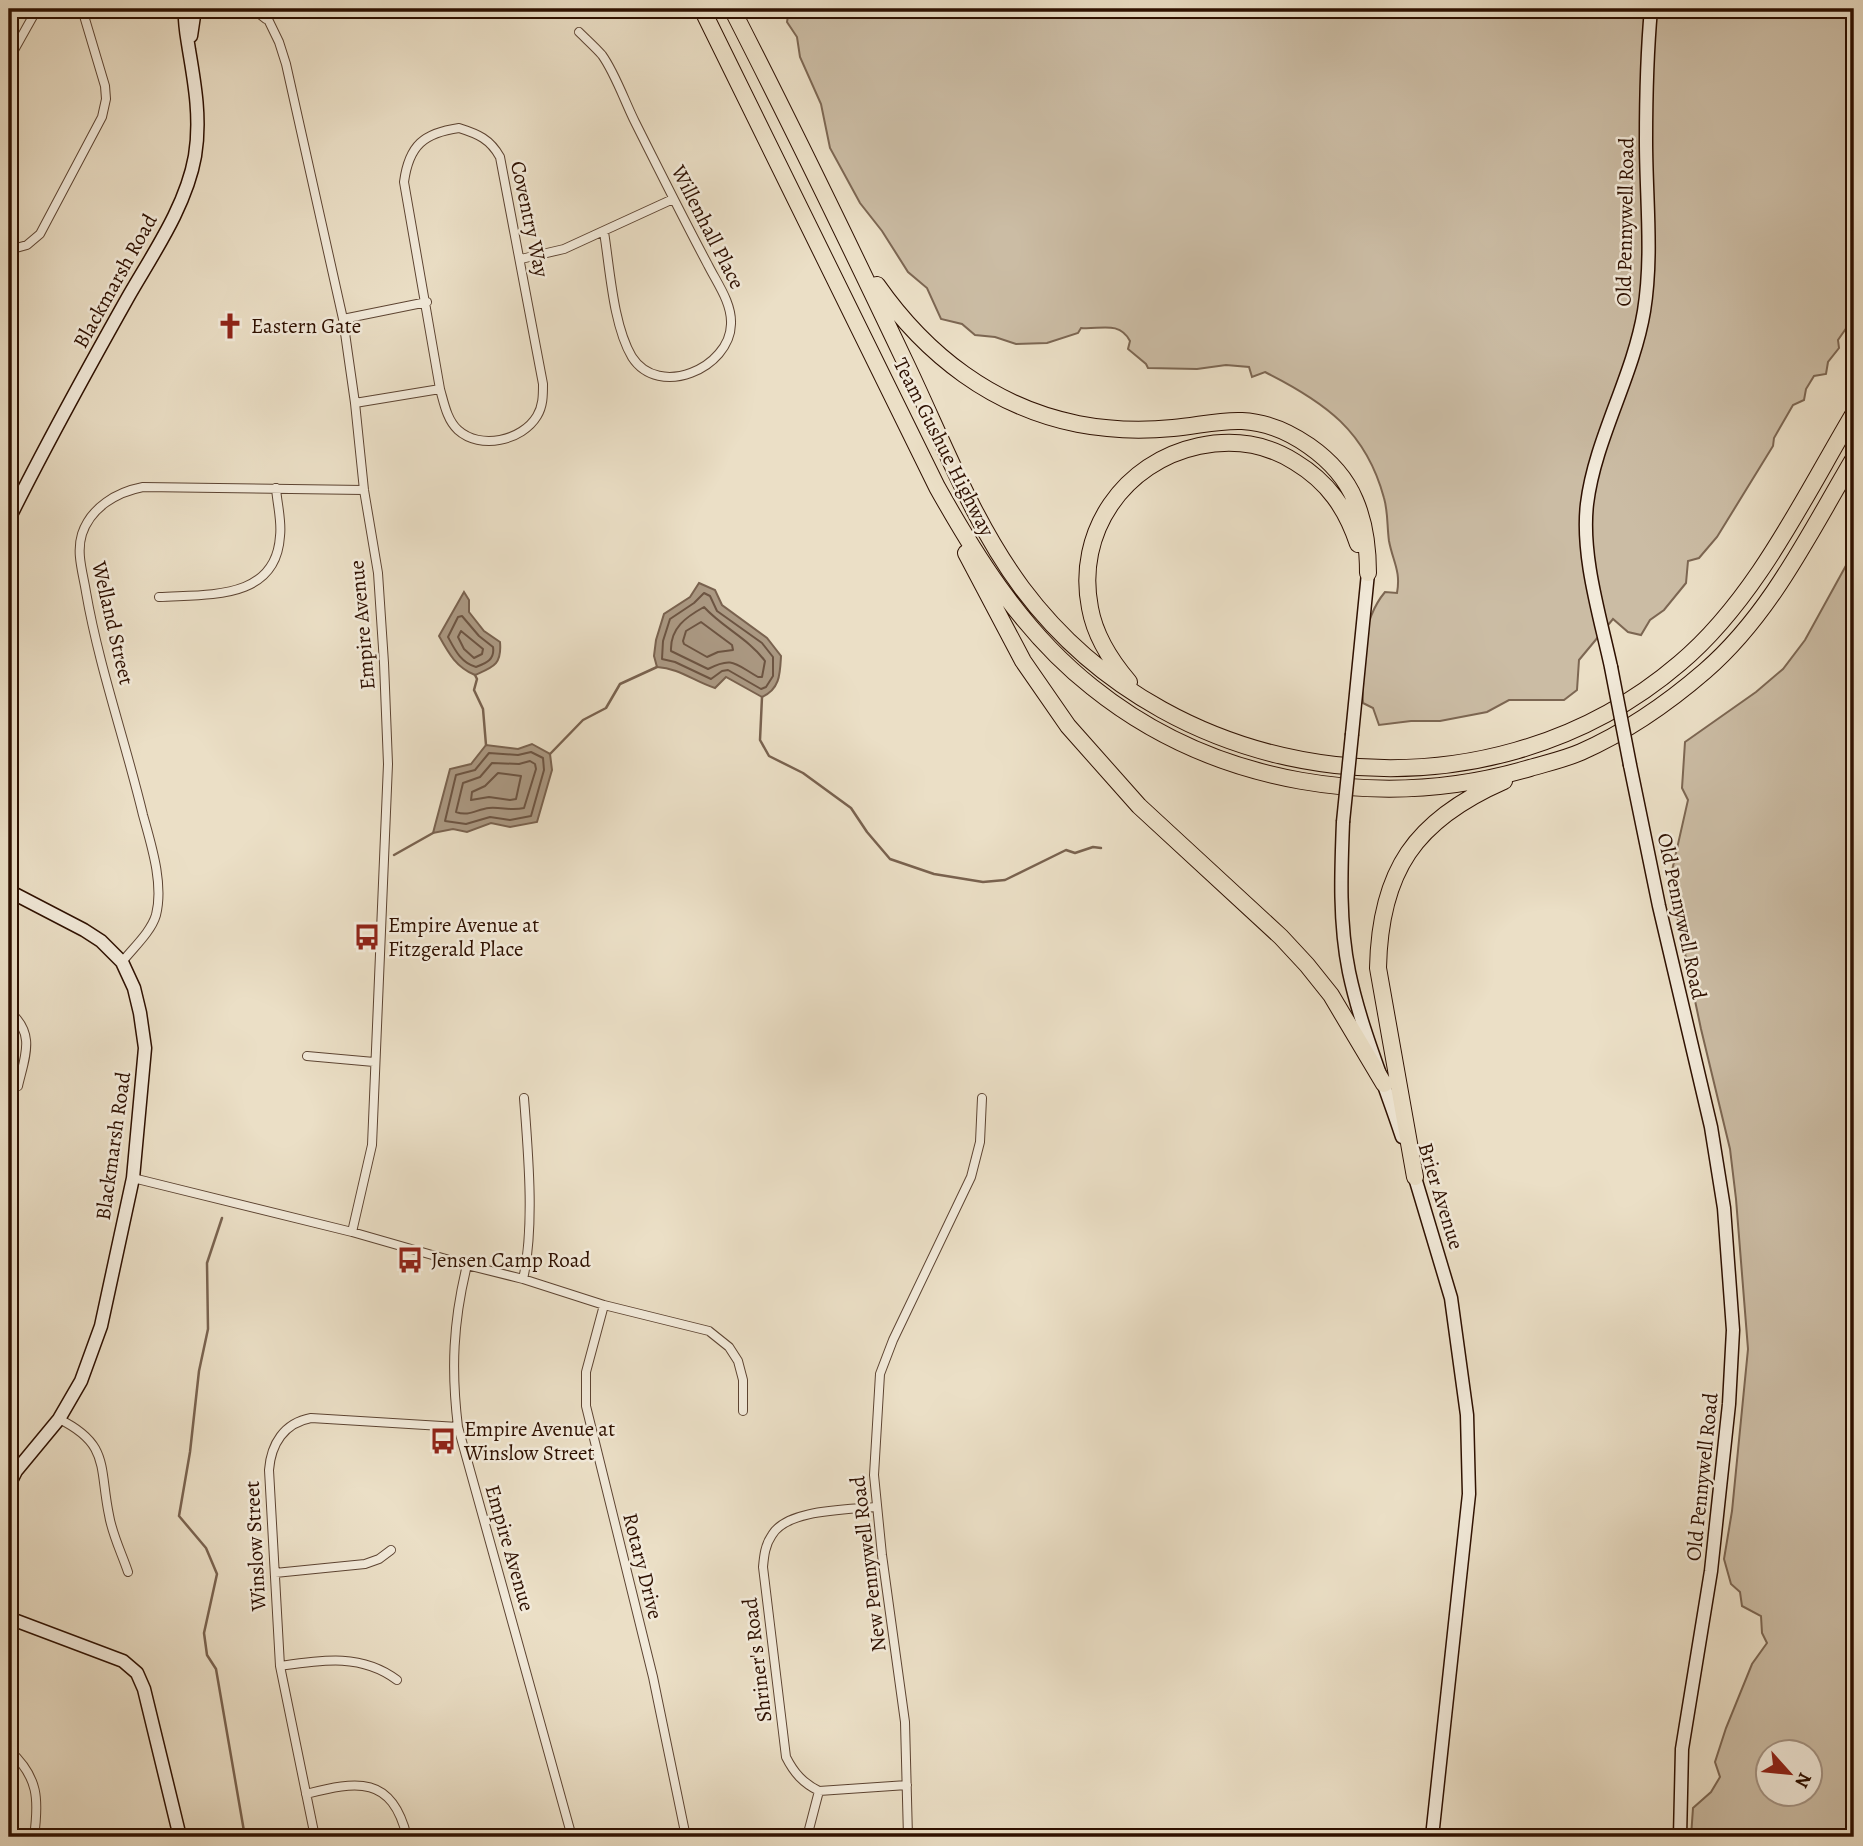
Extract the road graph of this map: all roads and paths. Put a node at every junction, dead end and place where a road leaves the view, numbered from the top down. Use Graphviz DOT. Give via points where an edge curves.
graph roads {
  1 [pos="37,9"];
  2 [pos="82,9"];
  3 [pos="185,9"];
  4 [pos="195,9"];
  5 [pos="253,9"];
  6 [pos="263,9"];
  7 [pos="702,9"];
  8 [pos="733,9"];
  9 [pos="1651,9"];
  10 [pos="271,23"];
  11 [pos="579,32"];
  12 [pos="189,46"];
  13 [pos="9,59"];
  14 [pos="673,199"];
  15 [pos="604,232"];
  16 [pos="852,249"];
  17 [pos="9,250"];
  18 [pos="520,259"];
  19 [pos="426,302"];
  20 [pos="343,319"];
  21 [pos="440,389"];
  22 [pos="355,403"];
  23 [pos="1854,412"];
  24 [pos="1854,458"];
  25 [pos="1854,468"];
  26 [pos="937,487"];
  27 [pos="276,488"];
  28 [pos="364,490"];
  29 [pos="1832,497"];
  30 [pos="9,519"];
  31 [pos="1368,573"];
  32 [pos="159,597"];
  33 [pos="1150,702"];
  34 [pos="1544,764"];
  35 [pos="9,891"];
  36 [pos="122,962"];
  37 [pos="9,1011"];
  38 [pos="307,1056"];
  39 [pos="374,1062"];
  40 [pos="1384,1084"];
  41 [pos="18,1086"];
  42 [pos="524,1098"];
  43 [pos="982,1098"];
  44 [pos="1415,1177"];
  45 [pos="132,1178"];
  46 [pos="352,1232"];
  47 [pos="467,1265"];
  48 [pos="523,1279"];
  49 [pos="604,1305"];
  50 [pos="743,1411"];
  51 [pos="60,1419"];
  52 [pos="458,1427"];
  53 [pos="9,1485"];
  54 [pos="876,1507"];
  55 [pos="391,1550"];
  56 [pos="128,1572"];
  57 [pos="275,1573"];
  58 [pos="9,1618"];
  59 [pos="280,1666"];
  60 [pos="397,1680"];
  61 [pos="9,1750"];
  62 [pos="907,1785"];
  63 [pos="819,1791"];
  64 [pos="306,1794"];
  65 [pos="34,1837"];
  66 [pos="180,1837"];
  67 [pos="315,1837"];
  68 [pos="407,1837"];
  69 [pos="572,1837"];
  70 [pos="686,1837"];
  71 [pos="807,1837"];
  72 [pos="908,1837"];
  73 [pos="1432,1837"];
  74 [pos="1680,1837"];
  1 -- 13 [label="street"];
  2 -- 17 [label="street" via="104,80 102,117 40,234 27,245"];
  3 -- 12 [label="street, Blackmarsh Road" via="184,33"];
  4 -- 12 [label="street, Blackmarsh Road"];
  5 -- 10 [label="street"];
  6 -- 10 [label="street, Empire Avenue"];
  7 -- 26 [label="highway, Team Gushue Highway"];
  8 -- 16 [label="highway, Team Gushue Highway"];
  9 -- 74 [label="street, Old Pennywell Road, bridge" via="1644,311 1598,460 1586,517 1587,547 1630,765 1711,1126 1724,1208 1733,1330 1730,1404 1711,1571 1682,1749"];
  10 -- 20 [label="street, Empire Avenue" via="286,64"];
  11 -- 14 [label="street, Willenhall Place" via="603,56"];
  12 -- 30 [label="street, Blackmarsh Road" via="198,112 187,185"];
  14 -- 15 [label="street"];
  14 -- 15 [label="street, Willenhall Place" via="727,302 731,324 722,352 688,375 657,375 631,354 618,314"];
  15 -- 18 [label="street" via="564,249"];
  16 -- 31 [label="highway" via="919,338 969,379 1021,407 1077,424 1128,430 1246,421 1303,442 1331,466 1355,498 1365,530"];
  16 -- 33 [label="highway, Team Gushue Highway" via="977,513 1020,585 1071,643"];
  18 -- 19 [label="street, Coventry Way" via="494,146 459,128 437,131 408,160 404,182"];
  18 -- 21 [label="street, Coventry Way" via="543,384 543,403 535,419 509,438 470,437 449,417"];
  19 -- 20 [label="street"];
  19 -- 21 [label="street, Coventry Way"];
  20 -- 22 [label="street, Empire Avenue"];
  21 -- 22 [label="street"];
  22 -- 28 [label="street, Empire Avenue"];
  23 -- 33 [label="highway, Team Gushue Highway" via="1759,573 1720,623 1651,687 1554,739 1445,765 1335,766 1268,754 1217,737"];
  24 -- 29 [label="highway, Team Gushue Highway"];
  25 -- 29 [label="highway"];
  26 -- 34 [label="highway, Team Gushue Highway" via="987,571 1041,640 1093,688 1182,744 1252,771 1336,786 1437,786 1508,775"];
  26 -- 40 [label="highway" via="993,608 1046,696 1139,806 1307,965"];
  27 -- 28 [label="street, Welland Street"];
  27 -- 32 [label="street" via="281,537 274,562 263,576 244,590"];
  27 -- 36 [label="street, Welland Street" via="127,490 95,513 82,534 79,556 89,608 157,880 157,913"];
  28 -- 39 [label="street, Empire Avenue" via="377,573 388,764"];
  29 -- 34 [label="highway, Team Gushue Highway" via="1780,583 1706,670 1659,708 1613,736"];
  31 -- 33 [label="highway" via="1352,527 1335,497 1322,481 1288,457 1228,441 1163,457 1143,469 1109,505 1091,545 1088,588 1103,644 1129,682"];
  31 -- 40 [label="street, Brier Avenue, bridge" via="1343,822 1342,921 1360,1014"];
  34 -- 44 [label="highway" via="1452,807 1417,839 1395,874 1385,904 1378,935 1378,968"];
  35 -- 36 [label="street, Blackmarsh Road" via="84,930"];
  36 -- 45 [label="street, Blackmarsh Road" via="137,1000 145,1048"];
  37 -- 41 [label="street" via="28,1041"];
  38 -- 39 [label="street"];
  39 -- 46 [label="street, Empire Avenue" via="372,1145"];
  40 -- 44 [label="street, Brier Avenue"];
  42 -- 48 [label="street" via="529,1235"];
  43 -- 54 [label="street, New Pennywell Road" via="980,1142 971,1177 880,1374"];
  44 -- 73 [label="street, Brier Avenue" via="1451,1298 1467,1415 1469,1494"];
  45 -- 46 [label="street"];
  45 -- 51 [label="street, Blackmarsh Road" via="101,1326 81,1381"];
  46 -- 47 [label="street"];
  47 -- 48 [label="street"];
  47 -- 52 [label="street, Empire Avenue" via="453,1349"];
  48 -- 49 [label="street"];
  49 -- 50 [label="street" via="693,1326 720,1338 738,1361"];
  49 -- 70 [label="street, Rotary Drive" via="586,1372 586,1406 653,1677"];
  51 -- 53 [label="street, Blackmarsh Road"];
  51 -- 56 [label="street" via="93,1442 101,1461 109,1517"];
  52 -- 57 [label="street, Winslow Street" via="317,1418 285,1430 272,1448 269,1470"];
  52 -- 69 [label="street, Empire Avenue"];
  54 -- 62 [label="street, New Pennywell Road" via="904,1711"];
  54 -- 63 [label="street, Shriner's Road" via="789,1520 773,1533 765,1550 763,1567 786,1757 799,1777"];
  55 -- 57 [label="street" via="365,1564"];
  57 -- 59 [label="street, Winslow Street"];
  58 -- 66 [label="street" via="123,1661 137,1673"];
  59 -- 60 [label="street" via="345,1660 373,1665"];
  59 -- 64 [label="street, Winslow Street"];
  61 -- 65 [label="street" via="23,1763 36,1790"];
  62 -- 63 [label="street"];
  62 -- 72 [label="street, New Pennywell Road"];
  63 -- 71 [label="street"];
  64 -- 67 [label="street, Winslow Street"];
  64 -- 68 [label="street" via="351,1785 371,1787 394,1803"];
}
